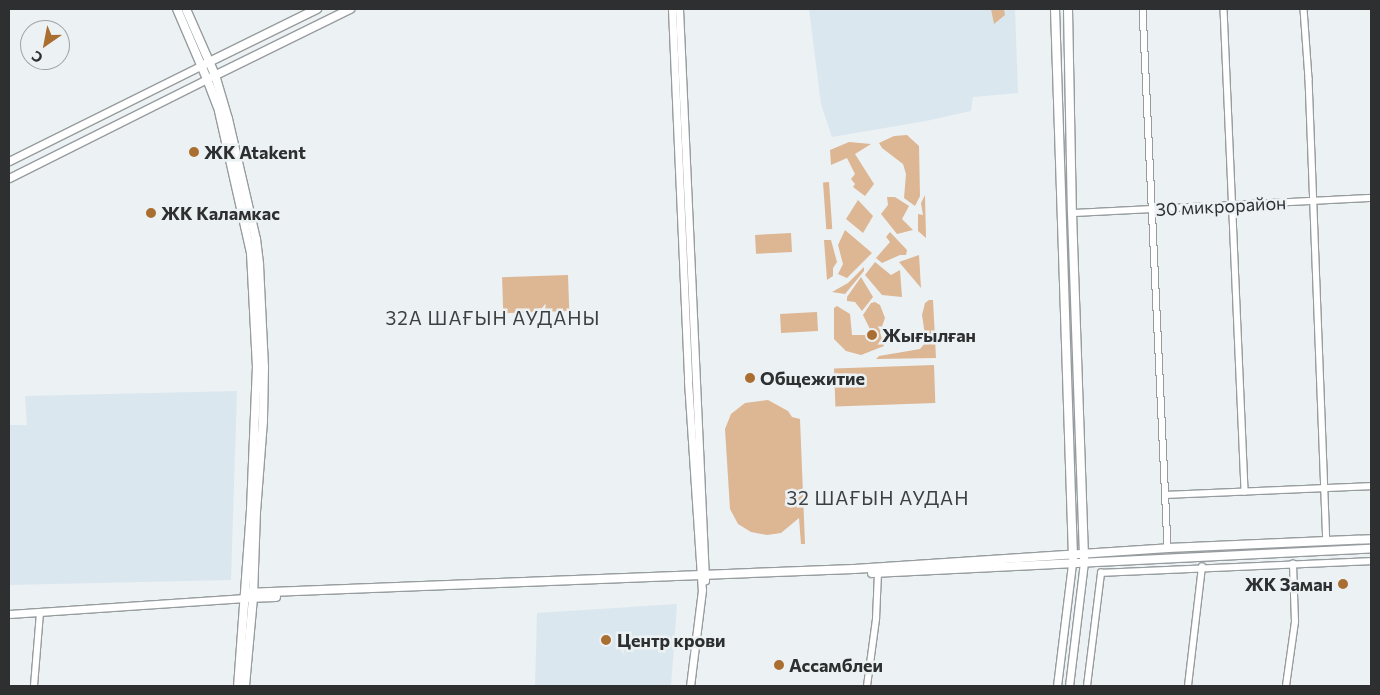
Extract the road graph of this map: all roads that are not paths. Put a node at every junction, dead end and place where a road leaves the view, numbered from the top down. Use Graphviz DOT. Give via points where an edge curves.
graph roads {
  1 [pos="177,9"];
  2 [pos="186,9"];
  3 [pos="318,9"];
  4 [pos="350,9"];
  5 [pos="672,9"];
  6 [pos="679,9"];
  7 [pos="1055,9"];
  8 [pos="1068,9"];
  9 [pos="1143,9"];
  10 [pos="1224,9"];
  11 [pos="1304,9"];
  12 [pos="210,62"];
  13 [pos="202,65"];
  14 [pos="211,77"];
  15 [pos="9,162"];
  16 [pos="9,178"];
  17 [pos="1371,198"];
  18 [pos="1312,201"];
  19 [pos="1232,205"];
  20 [pos="1153,210"];
  21 [pos="1072,213"];
  22 [pos="1371,486"];
  23 [pos="1324,488"];
  24 [pos="1245,492"];
  25 [pos="1167,495"];
  26 [pos="1371,539"];
  27 [pos="1327,540"];
  28 [pos="1168,548"];
  29 [pos="1371,549"];
  30 [pos="1084,558"];
  31 [pos="1073,559"];
  32 [pos="1371,560"];
  33 [pos="1124,561"];
  34 [pos="1293,564"];
  35 [pos="1202,567"];
  36 [pos="1125,571"];
  37 [pos="878,572"];
  38 [pos="702,578"];
  39 [pos="249,595"];
  40 [pos="40,613"];
  41 [pos="9,614"];
  42 [pos="34,686"];
  43 [pos="238,686"];
  44 [pos="245,686"];
  45 [pos="690,686"];
  46 [pos="867,686"];
  47 [pos="1058,686"];
  48 [pos="1069,686"];
  49 [pos="1087,686"];
  50 [pos="1188,686"];
  51 [pos="1286,686"];
  1 -- 13 [label="main road"];
  2 -- 12 [label="main road"];
  3 -- 12 [label="main road"];
  4 -- 14 [label="main road"];
  5 -- 38 [label="street" via="688,381"];
  6 -- 38 [label="street"];
  7 -- 31 [label="main road"];
  8 -- 21 [label="main road"];
  9 -- 20 [label="street"];
  10 -- 19 [label="street"];
  11 -- 18 [label="street"];
  12 -- 13 [label="main road"];
  12 -- 14 [label="main road"];
  13 -- 14 [label="main road"];
  13 -- 15 [label="street"];
  14 -- 16 [label="street"];
  14 -- 39 [label="main road" via="228,119 256,239 261,284 264,396"];
  17 -- 18 [label="street, 30 микрорайон"];
  18 -- 19 [label="street, 30 микрорайон"];
  18 -- 23 [label="street"];
  19 -- 20 [label="street, 30 микрорайон"];
  19 -- 24 [label="street"];
  20 -- 21 [label="street, 30 микрорайон"];
  20 -- 25 [label="street"];
  21 -- 30 [label="main road"];
  22 -- 23 [label="street"];
  23 -- 24 [label="street"];
  23 -- 27 [label="street"];
  24 -- 25 [label="street"];
  25 -- 28 [label="street"];
  26 -- 27 [label="main road"];
  27 -- 28 [label="main road"];
  28 -- 30 [label="main road"];
  29 -- 33 [label="main road"];
  30 -- 31 [label="main road"];
  30 -- 33 [label="main road"];
  30 -- 48 [label="street"];
  31 -- 37 [label="main road"];
  31 -- 38 [label="main road"];
  31 -- 47 [label="street"];
  32 -- 34 [label="street"];
  33 -- 36 [label="street"];
  34 -- 35 [label="street"];
  34 -- 51 [label="street" via="1295,622"];
  35 -- 36 [label="street"];
  35 -- 50 [label="street"];
  36 -- 49 [label="street" via="1100,573"];
  37 -- 38 [label="main road"];
  37 -- 46 [label="street" via="876,619"];
  38 -- 39 [label="main road"];
  38 -- 45 [label="street"];
  39 -- 40 [label="street"];
  39 -- 43 [label="main road"];
  39 -- 44 [label="main road"];
  40 -- 41 [label="street"];
  40 -- 42 [label="street"];
}
